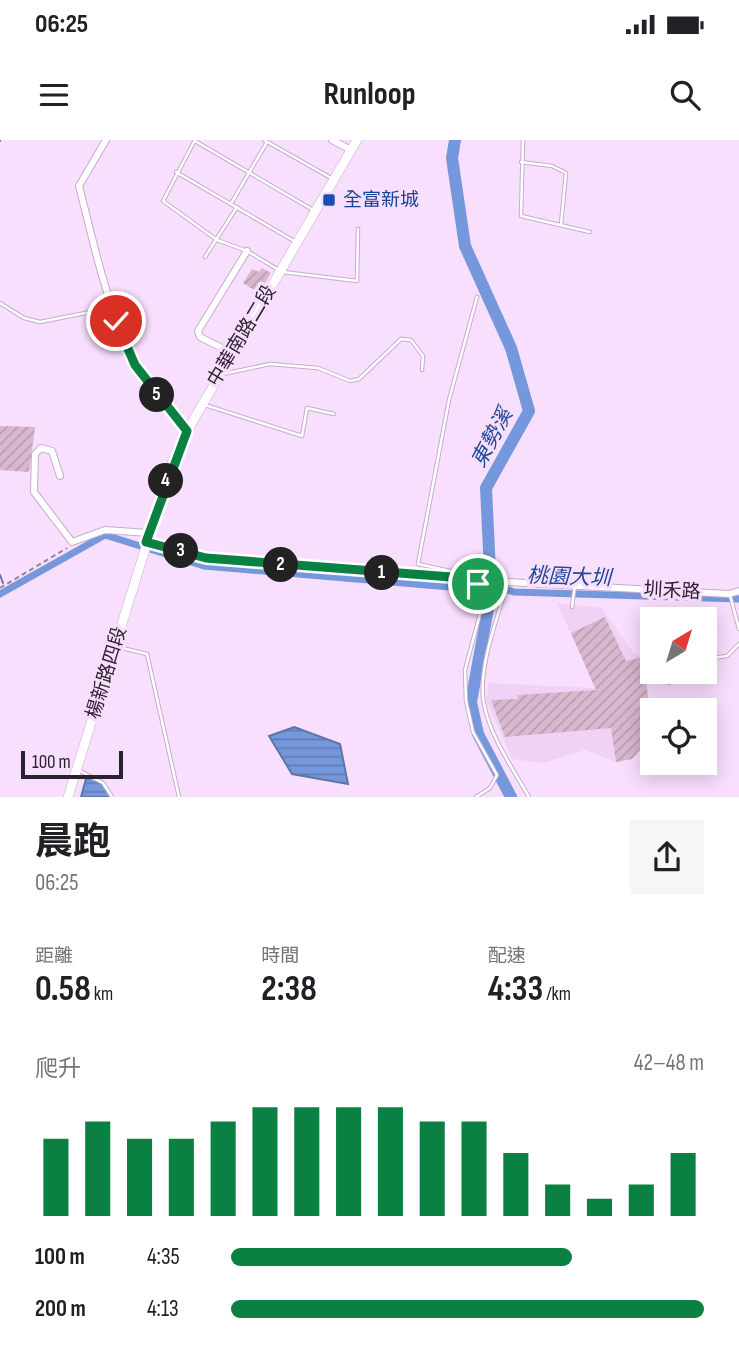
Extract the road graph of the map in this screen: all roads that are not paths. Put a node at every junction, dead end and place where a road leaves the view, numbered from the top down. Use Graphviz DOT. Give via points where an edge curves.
graph roads {
  1 [pos="106,140"];
  2 [pos="332,140"];
  3 [pos="357,140"];
  4 [pos="523,140"];
  5 [pos="195,141"];
  6 [pos="266,141"];
  7 [pos="351,150"];
  8 [pos="521,162"];
  9 [pos="176,172"];
  10 [pos="248,172"];
  11 [pos="334,180"];
  12 [pos="231,203"];
  13 [pos="237,207"];
  14 [pos="315,212"];
  15 [pos="561,224"];
  16 [pos="358,229"];
  17 [pos="590,232"];
  18 [pos="217,240"];
  19 [pos="296,242"];
  20 [pos="247,251"];
  21 [pos="205,257"];
  22 [pos="281,271"];
  23 [pos="477,297"];
  24 [pos="0,303"];
  25 [pos="111,308"];
  26 [pos="232,354"];
  27 [pos="422,370"];
  28 [pos="219,374"];
  29 [pos="202,404"];
  30 [pos="334,414"];
  31 [pos="187,431"];
  32 [pos="60,475"];
  33 [pos="146,541"];
  34 [pos="478,581"];
  35 [pos="506,583"];
  36 [pos="575,585"];
  37 [pos="739,591"];
  38 [pos="729,594"];
  39 [pos="572,607"];
  40 [pos="739,629"];
  41 [pos="739,644"];
  42 [pos="115,646"];
  43 [pos="718,657"];
  44 [pos="77,769"];
  45 [pos="68,797"];
  46 [pos="112,797"];
  47 [pos="179,797"];
  48 [pos="476,797"];
  49 [pos="529,797"];
  1 -- 25 [label="street" via="79,186"];
  2 -- 7 [label="street"];
  3 -- 7 [label="main road, 中華南路二段"];
  4 -- 8 [label="lane"];
  5 -- 9 [label="lane"];
  5 -- 10 [label="lane"];
  6 -- 10 [label="lane"];
  6 -- 11 [label="lane"];
  7 -- 11 [label="main road, 中華南路二段"];
  8 -- 15 [label="lane" via="521,216"];
  8 -- 15 [label="lane" via="566,173"];
  9 -- 12 [label="lane"];
  9 -- 18 [label="lane" via="163,201"];
  10 -- 12 [label="lane"];
  10 -- 14 [label="lane"];
  11 -- 14 [label="main road, 中華南路二段"];
  12 -- 13 [label="lane"];
  13 -- 18 [label="lane"];
  13 -- 19 [label="lane"];
  14 -- 19 [label="main road, 中華南路二段"];
  15 -- 17 [label="lane"];
  16 -- 22 [label="lane" via="357,281"];
  18 -- 20 [label="lane"];
  18 -- 21 [label="lane"];
  19 -- 22 [label="main road, 中華南路二段"];
  20 -- 22 [label="lane"];
  20 -- 26 [label="street" via="199,325 200,337"];
  22 -- 26 [label="main road, 中華南路二段"];
  23 -- 34 [label="lane" via="449,400 418,564 469,574"];
  24 -- 25 [label="lane" via="40,322"];
  25 -- 31 [label="street" via="135,365"];
  26 -- 28 [label="main road, 中華南路二段"];
  27 -- 28 [label="lane" via="423,356 411,340 401,339 359,379 350,381 318,368 281,364"];
  28 -- 29 [label="main road, 中華南路二段"];
  29 -- 30 [label="lane" via="302,436 307,408"];
  29 -- 31 [label="main road, 中華南路二段"];
  31 -- 33 [label="main road, 中華南路二段"];
  32 -- 33 [label="street, 圳禾路" via="52,451 41,448 35,454 34,492 72,542 105,530"];
  33 -- 34 [label="street, 圳禾路" via="206,558"];
  33 -- 42 [label="main road, 楊新路四段"];
  34 -- 35 [label="street, 圳禾路"];
  34 -- 48 [label="lane" via="480,614 465,670 466,701 473,732 497,775 490,788"];
  35 -- 36 [label="street, 圳禾路"];
  35 -- 49 [label="lane" via="489,646 483,697 493,728"];
  36 -- 38 [label="street, 圳禾路"];
  36 -- 39 [label="lane"];
  37 -- 38 [label="street, 圳禾路"];
  38 -- 40 [label="lane"];
  41 -- 43 [label="lane" via="727,656"];
  42 -- 44 [label="main road, 楊新路四段"];
  42 -- 47 [label="lane" via="147,654"];
  44 -- 45 [label="main road, 楊新路四段"];
  44 -- 46 [label="lane" via="103,783"];
}
